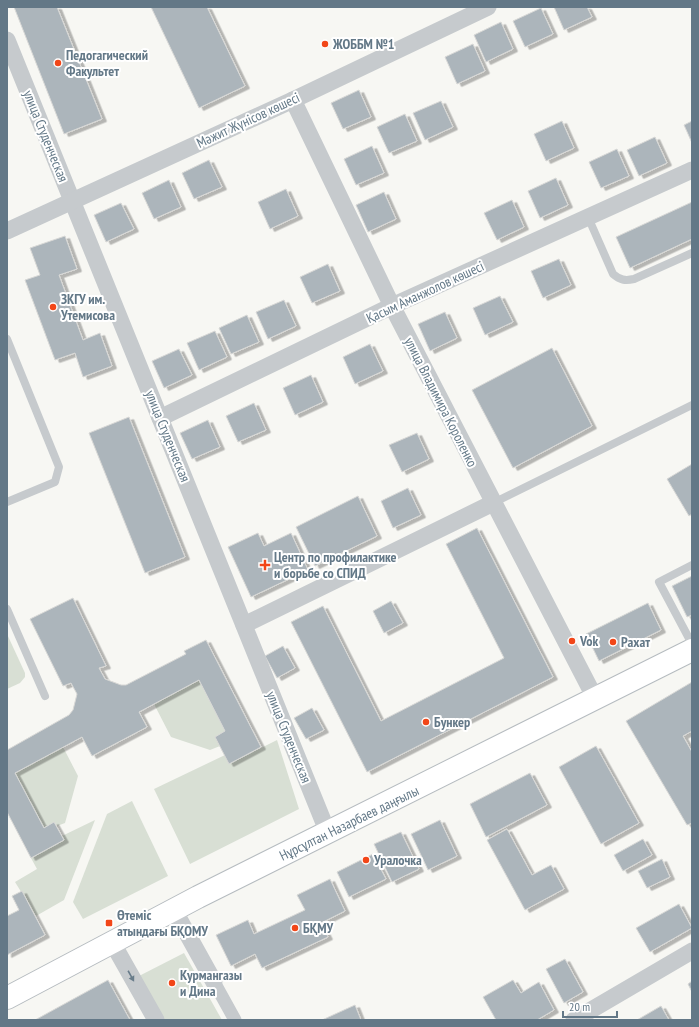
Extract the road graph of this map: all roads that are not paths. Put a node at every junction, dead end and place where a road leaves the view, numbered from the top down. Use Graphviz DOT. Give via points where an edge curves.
graph roads {
  1 [pos="488,7"];
  2 [pos="7,40"];
  3 [pos="293,100"];
  4 [pos="692,170"];
  5 [pos="73,202"];
  6 [pos="588,217"];
  7 [pos="7,230"];
  8 [pos="692,252"];
  9 [pos="392,306"];
  10 [pos="7,339"];
  11 [pos="692,405"];
  12 [pos="160,418"];
  13 [pos="7,502"];
  14 [pos="493,503"];
  15 [pos="692,565"];
  16 [pos="7,609"];
  17 [pos="244,625"];
  18 [pos="692,644"];
  19 [pos="692,650"];
  20 [pos="45,696"];
  21 [pos="596,700"];
  22 [pos="328,833"];
  23 [pos="174,910"];
  24 [pos="112,942"];
  25 [pos="692,951"];
  26 [pos="214,982"];
  27 [pos="7,998"];
  28 [pos="156,1020"];
  29 [pos="235,1020"];
  30 [pos="574,1020"];
  1 -- 3 [label="street, Мәжит Жүнісов көшесі"];
  2 -- 5 [label="street, улица Студенческая"];
  3 -- 5 [label="street, Мәжит Жүнісов көшесі"];
  3 -- 9 [label="street, улица Владимира Короленко"];
  4 -- 6 [label="street, Қасым Аманжолов көшесі"];
  5 -- 7 [label="street, Мәжит Жүнісов көшесі"];
  5 -- 12 [label="street, улица Студенческая"];
  6 -- 8 [label="lane" via="613,274 619,279 634,279"];
  6 -- 9 [label="street, Қасым Аманжолов көшесі"];
  9 -- 12 [label="street, Қасым Аманжолов көшесі"];
  9 -- 14 [label="street, улица Владимира Короленко"];
  10 -- 13 [label="lane" via="59,467 55,482"];
  11 -- 14 [label="lane"];
  12 -- 17 [label="street, улица Студенческая"];
  14 -- 17 [label="street"];
  14 -- 21 [label="street, улица Владимира Короленко"];
  15 -- 18 [label="lane" via="659,582"];
  16 -- 20 [label="lane"];
  17 -- 22 [label="street, улица Студенческая"];
  19 -- 21 [label="main road, Нұрсұлтан Назарбаев даңғылы"];
  21 -- 22 [label="main road, Нұрсұлтан Назарбаев даңғылы"];
  22 -- 23 [label="main road, Нұрсұлтан Назарбаев даңғылы"];
  23 -- 24 [label="main road, Нұрсұлтан Назарбаев даңғылы"];
  23 -- 26 [label="street"];
  24 -- 27 [label="main road, Нұрсұлтан Назарбаев даңғылы"];
  24 -- 28 [label="street, one-way"];
  25 -- 30 [label="street"];
  26 -- 29 [label="street"];
}
